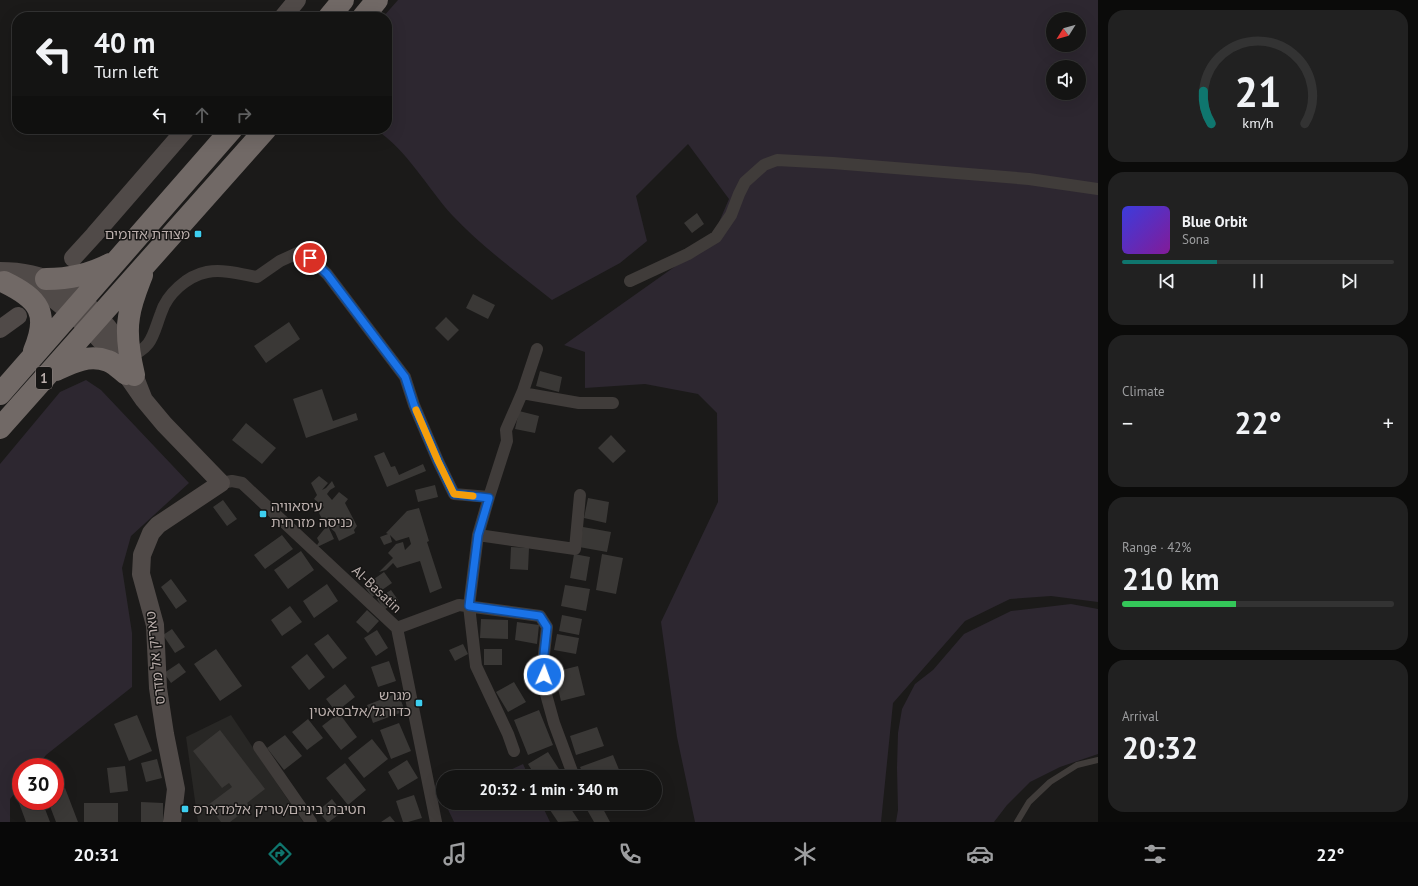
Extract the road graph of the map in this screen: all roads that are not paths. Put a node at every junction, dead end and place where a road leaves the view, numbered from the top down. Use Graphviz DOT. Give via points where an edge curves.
graph roads {
  1 [pos="297,0"];
  2 [pos="343,0"];
  3 [pos="377,0"];
  4 [pos="287,12"];
  5 [pos="333,12"];
  6 [pos="367,12"];
  7 [pos="182,134"];
  8 [pos="228,134"];
  9 [pos="262,134"];
  10 [pos="1098,189"];
  11 [pos="73,258"];
  12 [pos="120,258"];
  13 [pos="146,264"];
  14 [pos="1,278"];
  15 [pos="46,279"];
  16 [pos="630,281"];
  17 [pos="71,306"];
  18 [pos="18,316"];
  19 [pos="94,322"];
  20 [pos="0,329"];
  21 [pos="537,349"];
  22 [pos="32,357"];
  23 [pos="124,364"];
  24 [pos="49,372"];
  25 [pos="522,393"];
  26 [pos="0,394"];
  27 [pos="612,403"];
  28 [pos="0,428"];
  29 [pos="221,483"];
  30 [pos="580,495"];
  31 [pos="489,498"];
  32 [pos="478,535"];
  33 [pos="469,606"];
  34 [pos="397,628"];
  35 [pos="259,747"];
  36 [pos="514,751"];
  37 [pos="1098,760"];
  38 [pos="571,770"];
  39 [pos="172,822"];
  40 [pos="310,822"];
  41 [pos="436,822"];
  42 [pos="1017,822"];
  1 -- 4 [label="street"];
  2 -- 5 [label="highway"];
  3 -- 6 [label="highway"];
  7 -- 11 [label="street"];
  8 -- 12 [label="highway, 1"];
  9 -- 13 [label="highway, 1"];
  10 -- 16 [label="street" via="1029,179 833,162 777,160 764,165 745,182 731,215 716,237 688,254"];
  12 -- 15 [label="highway" via="84,275"];
  12 -- 17 [label="highway, 1"];
  13 -- 19 [label="highway, 1"];
  13 -- 23 [label="highway" via="129,317"];
  14 -- 15 [label="street" via="14,271"];
  14 -- 17 [label="street" via="46,293"];
  14 -- 22 [label="highway" via="35,302 41,317 40,334"];
  15 -- 17 [label="street" via="59,285"];
  17 -- 19 [label="street"];
  17 -- 22 [label="highway, 1"];
  18 -- 20 [label="street"];
  19 -- 23 [label="street" via="99,337"];
  19 -- 24 [label="highway, 1"];
  21 -- 25 [label="street"];
  22 -- 26 [label="highway, 1"];
  23 -- 24 [label="highway" via="93,357 78,359"];
  23 -- 29 [label="street" via="144,400"];
  23 -- 31 [label="street" via="147,347 165,303 174,290 190,279 208,272 257,277 302,250 327,274 405,377 414,405 454,494"];
  24 -- 28 [label="highway, 1"];
  25 -- 27 [label="street" via="579,403"];
  25 -- 31 [label="street" via="506,430 507,441"];
  29 -- 34 [label="street, Al-Basatin" via="242,483"];
  29 -- 39 [label="street, טאריק אל מדרס" via="158,526 151,533 142,555 141,574 154,625 158,688 176,789"];
  30 -- 32 [label="street" via="575,549"];
  31 -- 32 [label="street"];
  32 -- 33 [label="street"];
  33 -- 34 [label="street" via="459,605"];
  33 -- 36 [label="street" via="476,666"];
  33 -- 38 [label="street" via="540,616 547,627 543,663 544,687"];
  34 -- 41 [label="street, Al-Basatin"];
  35 -- 40 [label="street"];
  37 -- 42 [label="lane" via="1076,765 1050,782 1029,802"];
}
